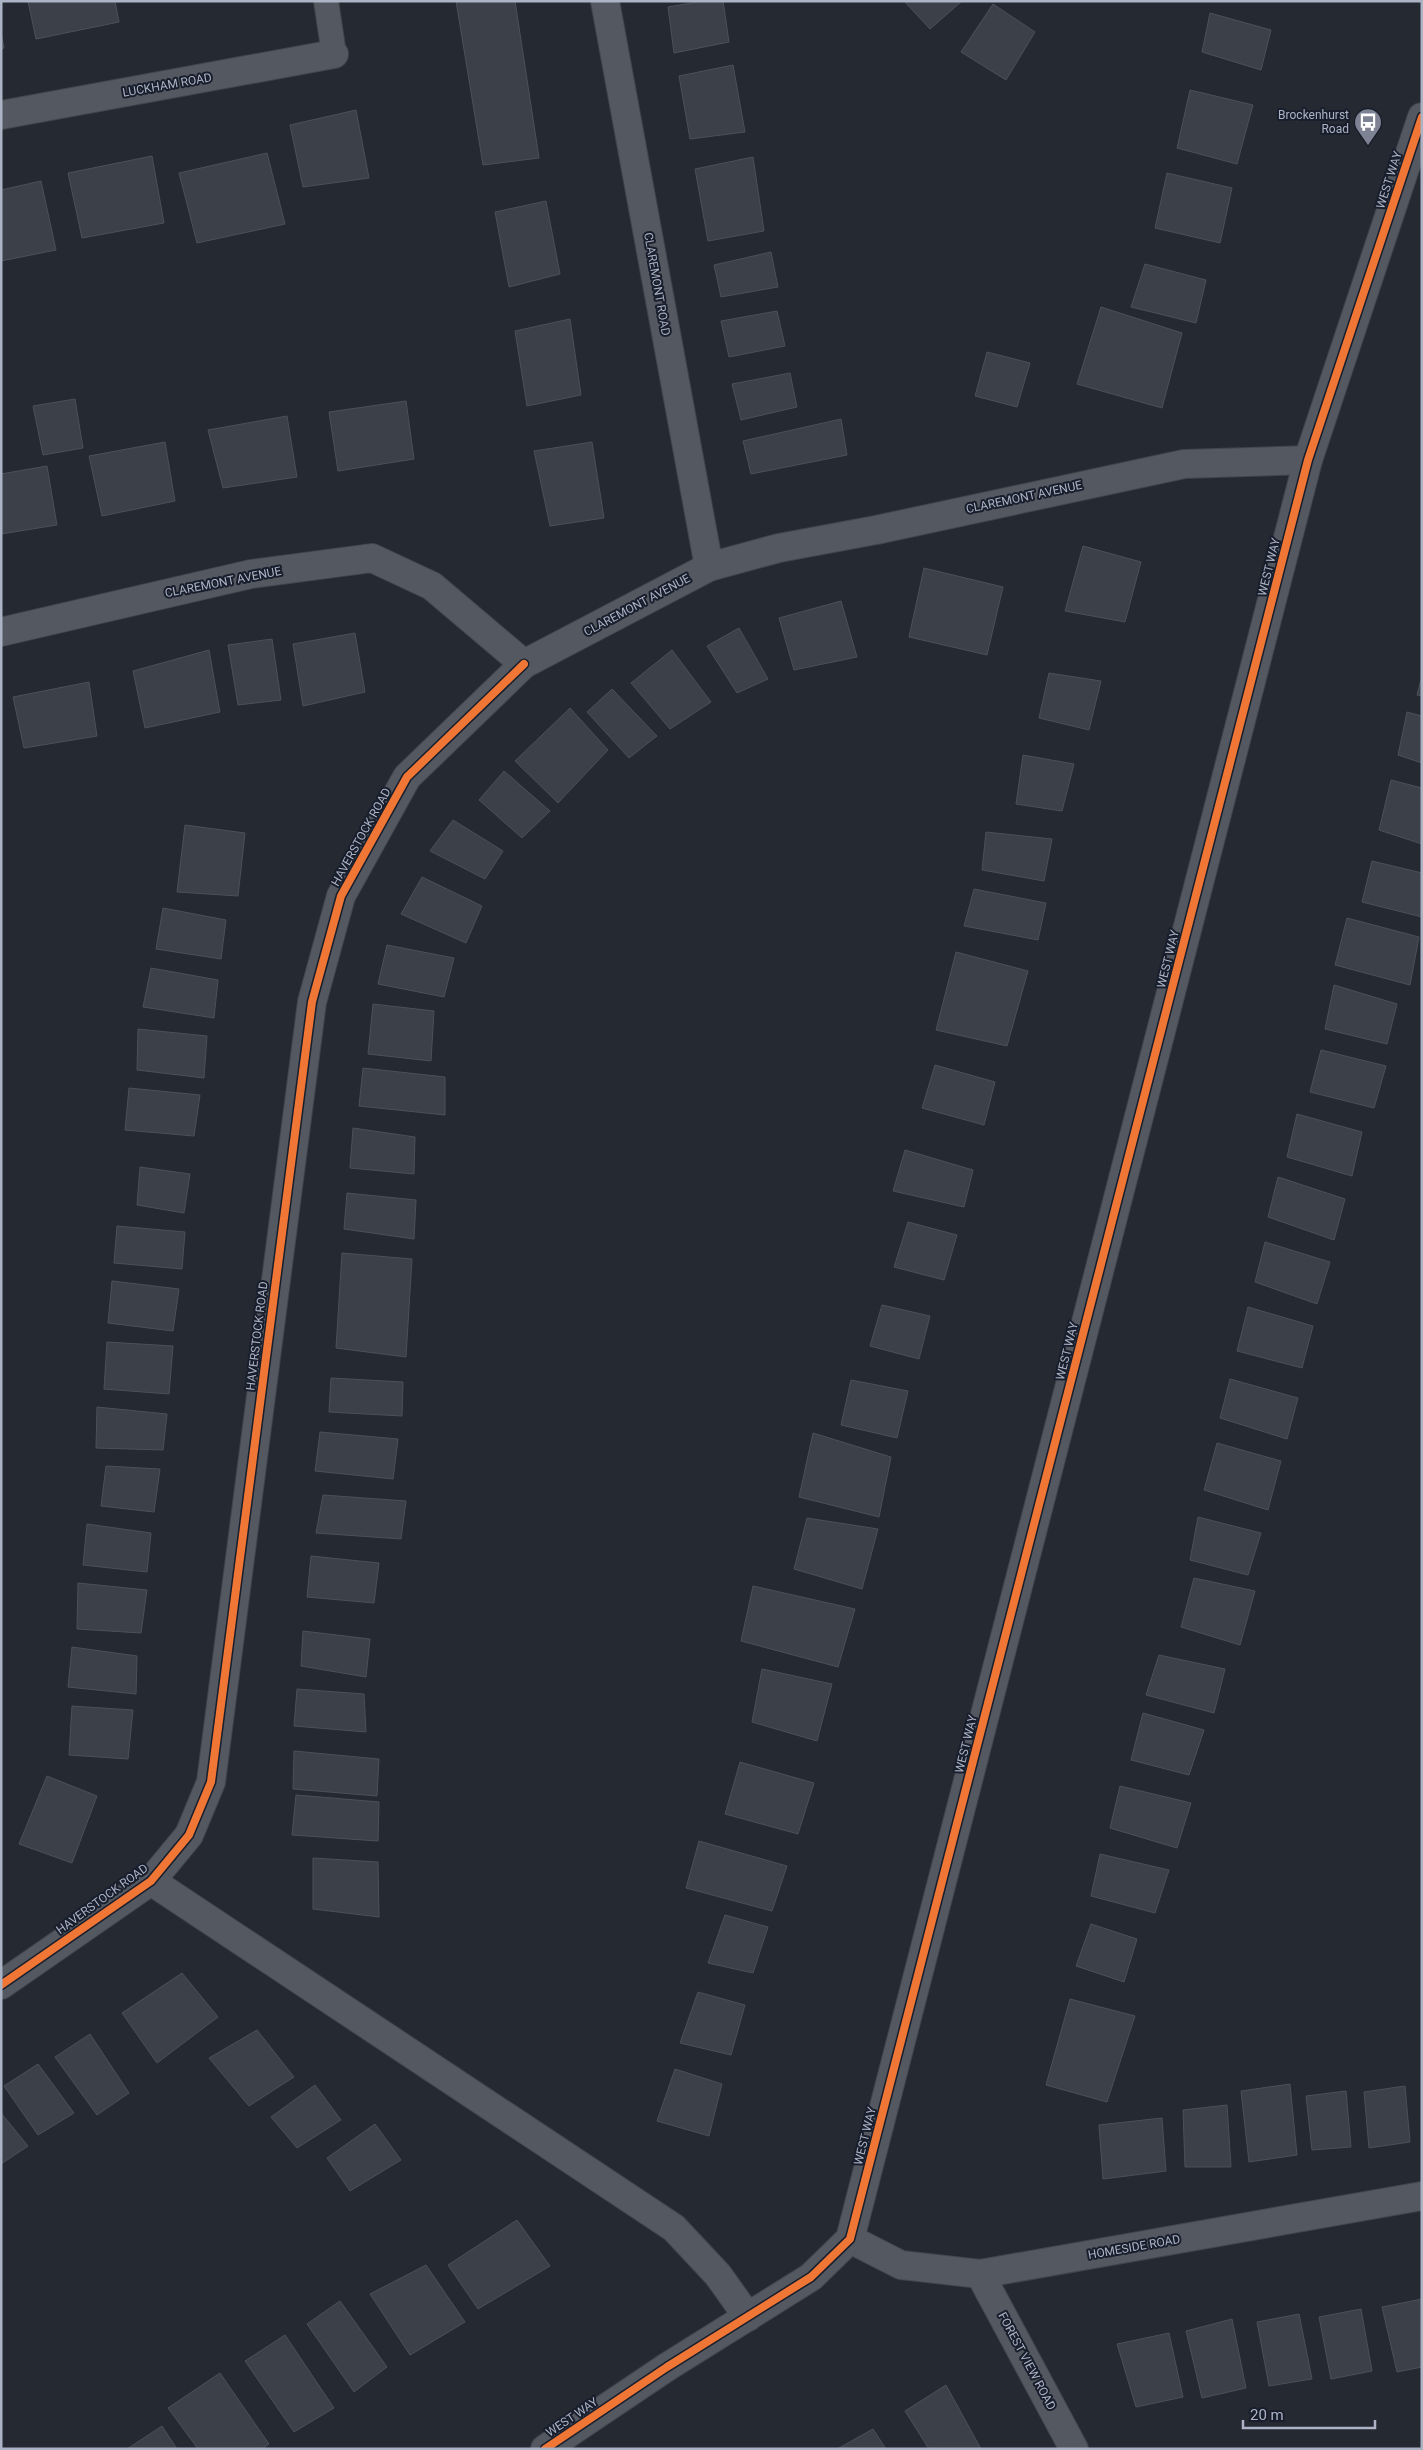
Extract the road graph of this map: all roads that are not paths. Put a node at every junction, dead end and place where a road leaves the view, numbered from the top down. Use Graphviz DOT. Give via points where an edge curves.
graph roads {
  1 [pos="326,1"];
  2 [pos="605,1"];
  3 [pos="334,54"];
  4 [pos="1,115"];
  5 [pos="1422,117"];
  6 [pos="1308,460"];
  7 [pos="709,567"];
  8 [pos="1,632"];
  9 [pos="524,664"];
  10 [pos="151,1881"];
  11 [pos="1,1985"];
  12 [pos="1422,2196"];
  13 [pos="850,2239"];
  14 [pos="980,2274"];
  15 [pos="748,2317"];
  16 [pos="545,2449"];
  17 [pos="1074,2449"];
  1 -- 3 [label="lane"];
  2 -- 7 [label="street, CLAREMONT ROAD"];
  3 -- 4 [label="street, LUCKHAM ROAD"];
  5 -- 6 [label="street, WEST WAY"];
  6 -- 7 [label="street, CLAREMONT AVENUE" via="1184,464 779,548"];
  6 -- 13 [label="street, WEST WAY"];
  7 -- 9 [label="street, CLAREMONT AVENUE"];
  8 -- 9 [label="street, CLAREMONT AVENUE" via="251,574 372,558 432,586"];
  9 -- 10 [label="street, HAVERSTOCK ROAD" via="407,776 341,896 312,1002 211,1782 189,1835"];
  10 -- 11 [label="street, HAVERSTOCK ROAD"];
  10 -- 15 [label="street" via="674,2228 718,2275"];
  12 -- 14 [label="street, HOMESIDE ROAD"];
  13 -- 14 [label="street, HOMESIDE ROAD" via="901,2265"];
  13 -- 15 [label="street, WEST WAY" via="811,2277"];
  14 -- 17 [label="street, FOREST VIEW ROAD"];
  15 -- 16 [label="street, WEST WAY"];
}
